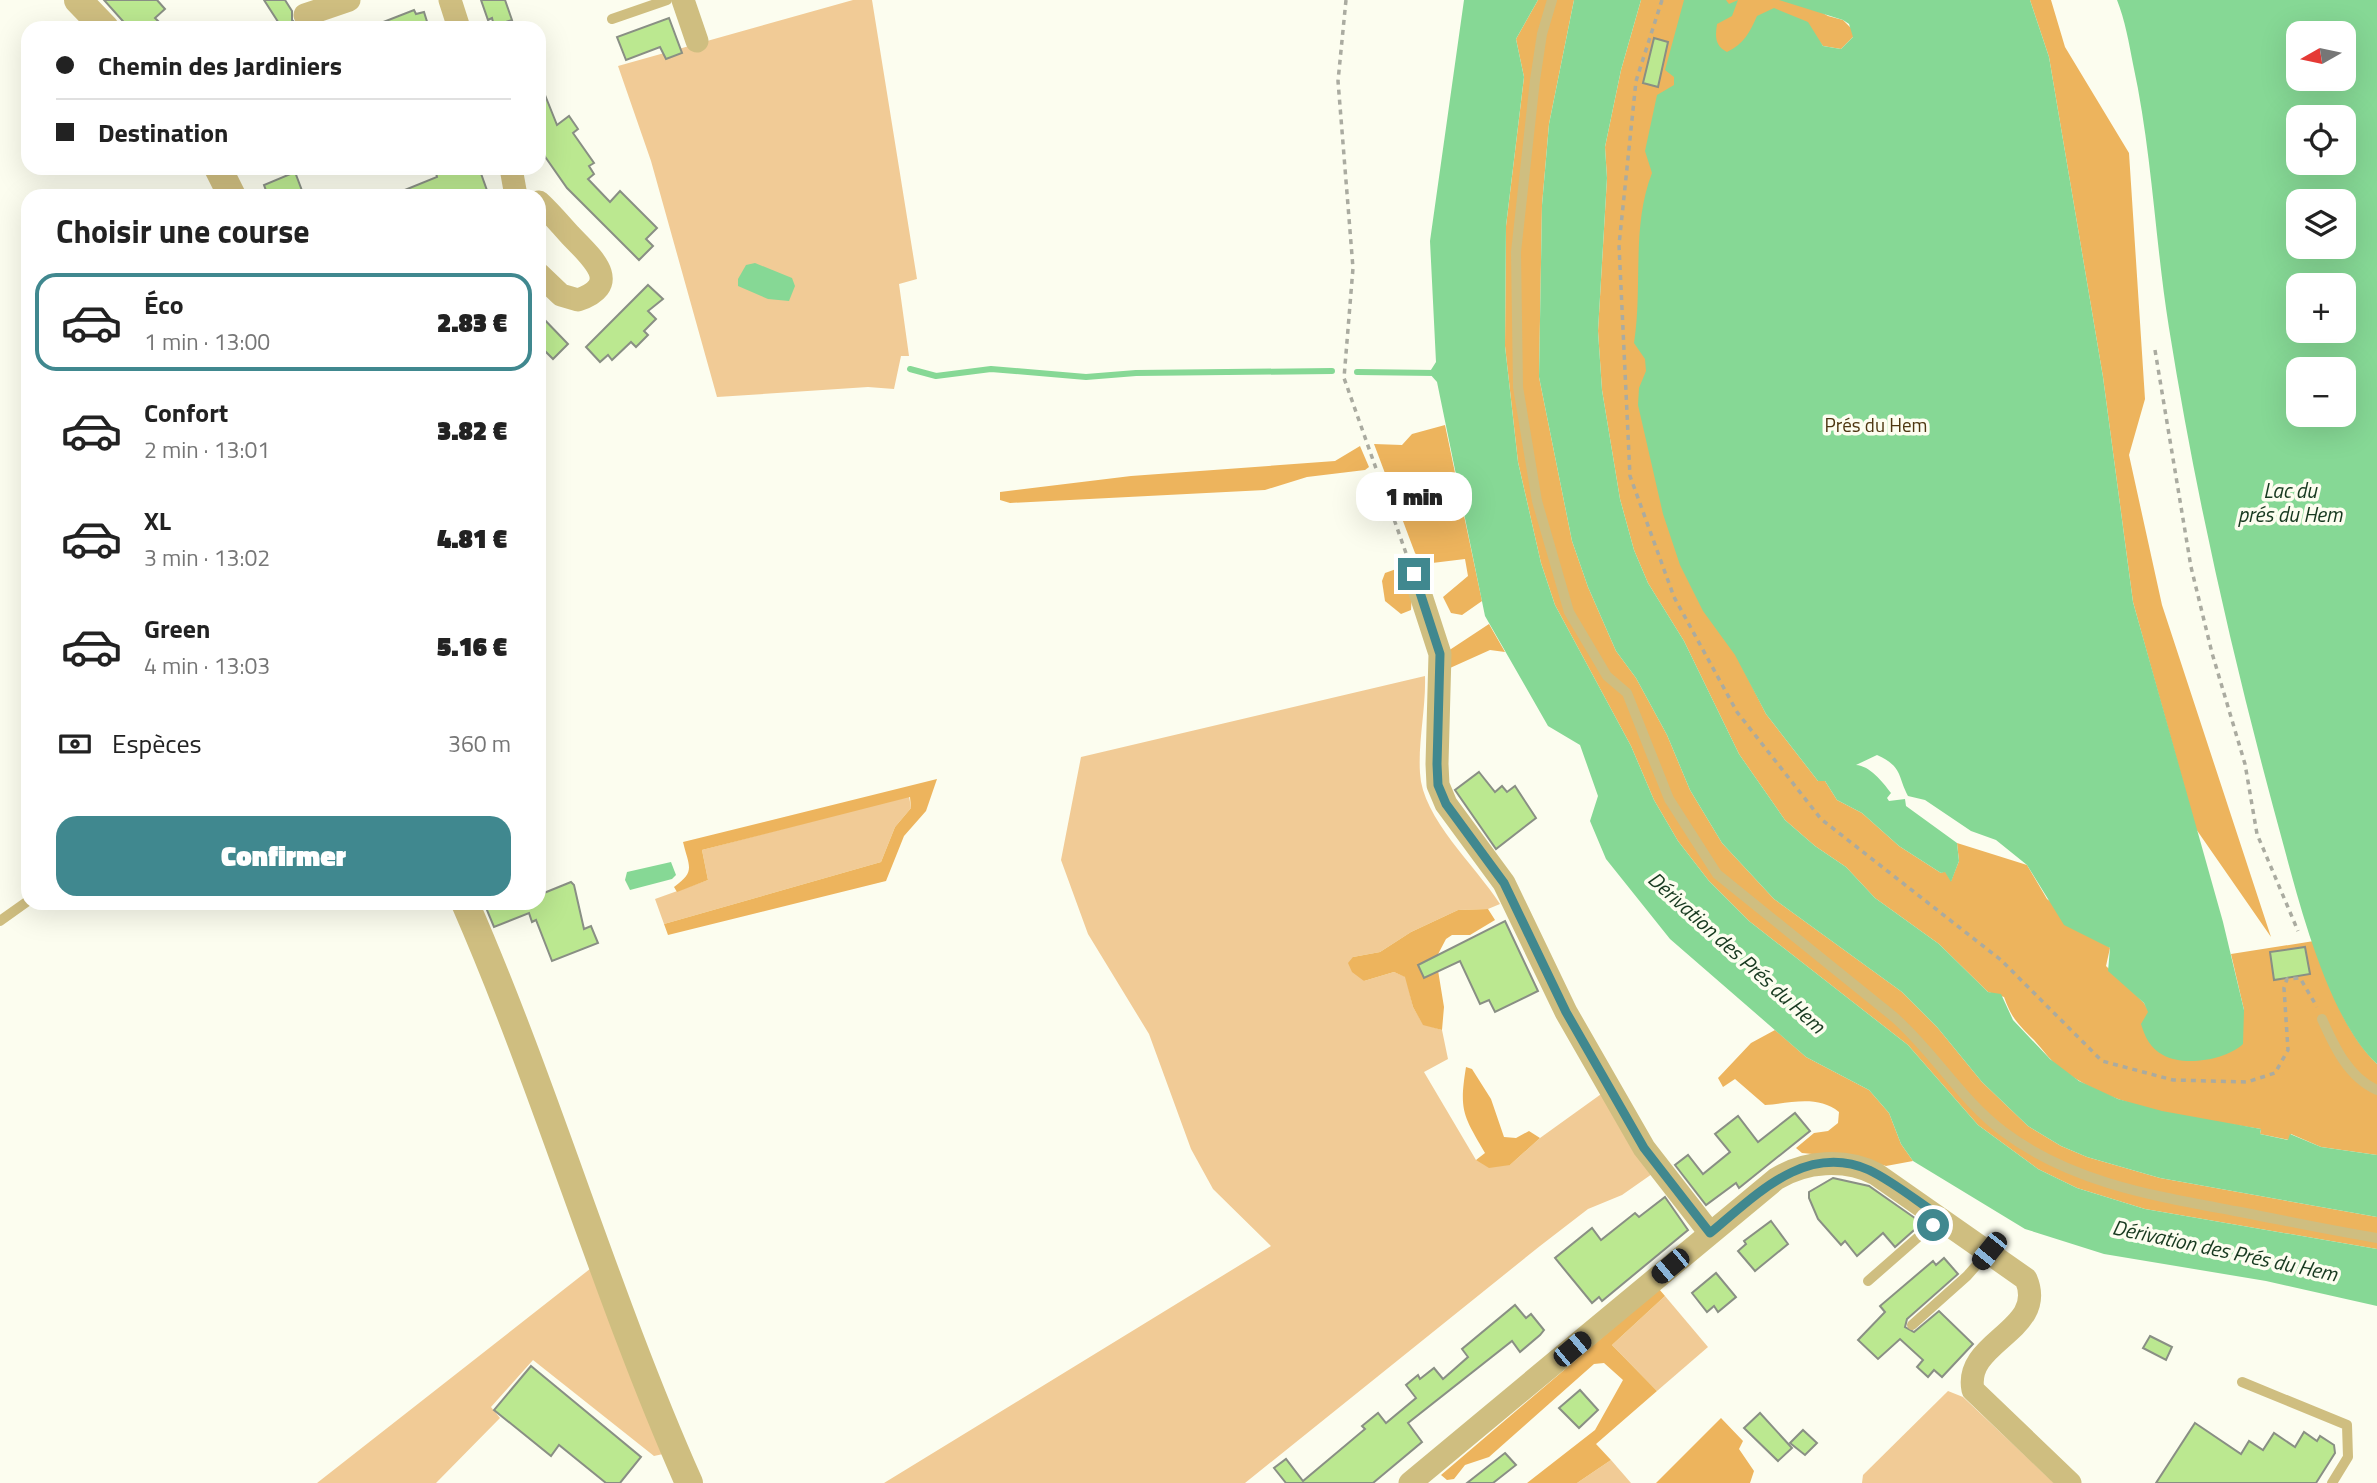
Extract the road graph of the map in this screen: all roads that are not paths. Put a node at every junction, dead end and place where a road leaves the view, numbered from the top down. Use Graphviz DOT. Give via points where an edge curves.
graph roads {
  1 [pos="78,0"];
  2 [pos="349,0"];
  3 [pos="450,0"];
  4 [pos="667,0"];
  5 [pos="683,0"];
  6 [pos="1552,0"];
  7 [pos="304,14"];
  8 [pos="612,19"];
  9 [pos="98,21"];
  10 [pos="457,21"];
  11 [pos="697,41"];
  12 [pos="546,209"];
  13 [pos="546,281"];
  14 [pos="1414,574"];
  15 [pos="21,906"];
  16 [pos="468,910"];
  17 [pos="0,921"];
  18 [pos="2322,1018"];
  19 [pos="2377,1090"];
  20 [pos="1941,1217"];
  21 [pos="1710,1233"];
  22 [pos="2377,1238"];
  23 [pos="1989,1251"];
  24 [pos="1868,1281"];
  25 [pos="1912,1325"];
  26 [pos="2242,1382"];
  27 [pos="689,1483"];
  28 [pos="1410,1483"];
  29 [pos="2070,1483"];
  30 [pos="2332,1483"];
  1 -- 9 [label="street"];
  2 -- 7 [label="street"];
  3 -- 10 [label="street"];
  4 -- 8 [label="lane"];
  5 -- 11 [label="street"];
  6 -- 22 [label="lane" via="1535,80 1516,252 1518,387 1538,501 1569,612 1607,676 1627,693 1669,799 1717,874 1894,1017 1980,1113 2038,1154 2138,1192"];
  12 -- 13 [label="street" via="599,265 601,283 588,297 569,299"];
  14 -- 21 [label="street" via="1440,654 1437,764 1438,785 1446,804 1504,883 1566,1012 1644,1148"];
  15 -- 17 [label="lane"];
  16 -- 27 [label="street"];
  18 -- 19 [label="lane" via="2344,1061 2359,1080"];
  20 -- 21 [label="street" via="1867,1170 1847,1164 1801,1167 1776,1179"];
  20 -- 23 [label="street"];
  20 -- 24 [label="lane"];
  21 -- 28 [label="street"];
  23 -- 25 [label="lane"];
  23 -- 29 [label="street" via="2026,1279 2031,1300 2023,1317 1974,1365 1973,1390"];
  26 -- 30 [label="lane" via="2347,1425 2348,1457"];
}
